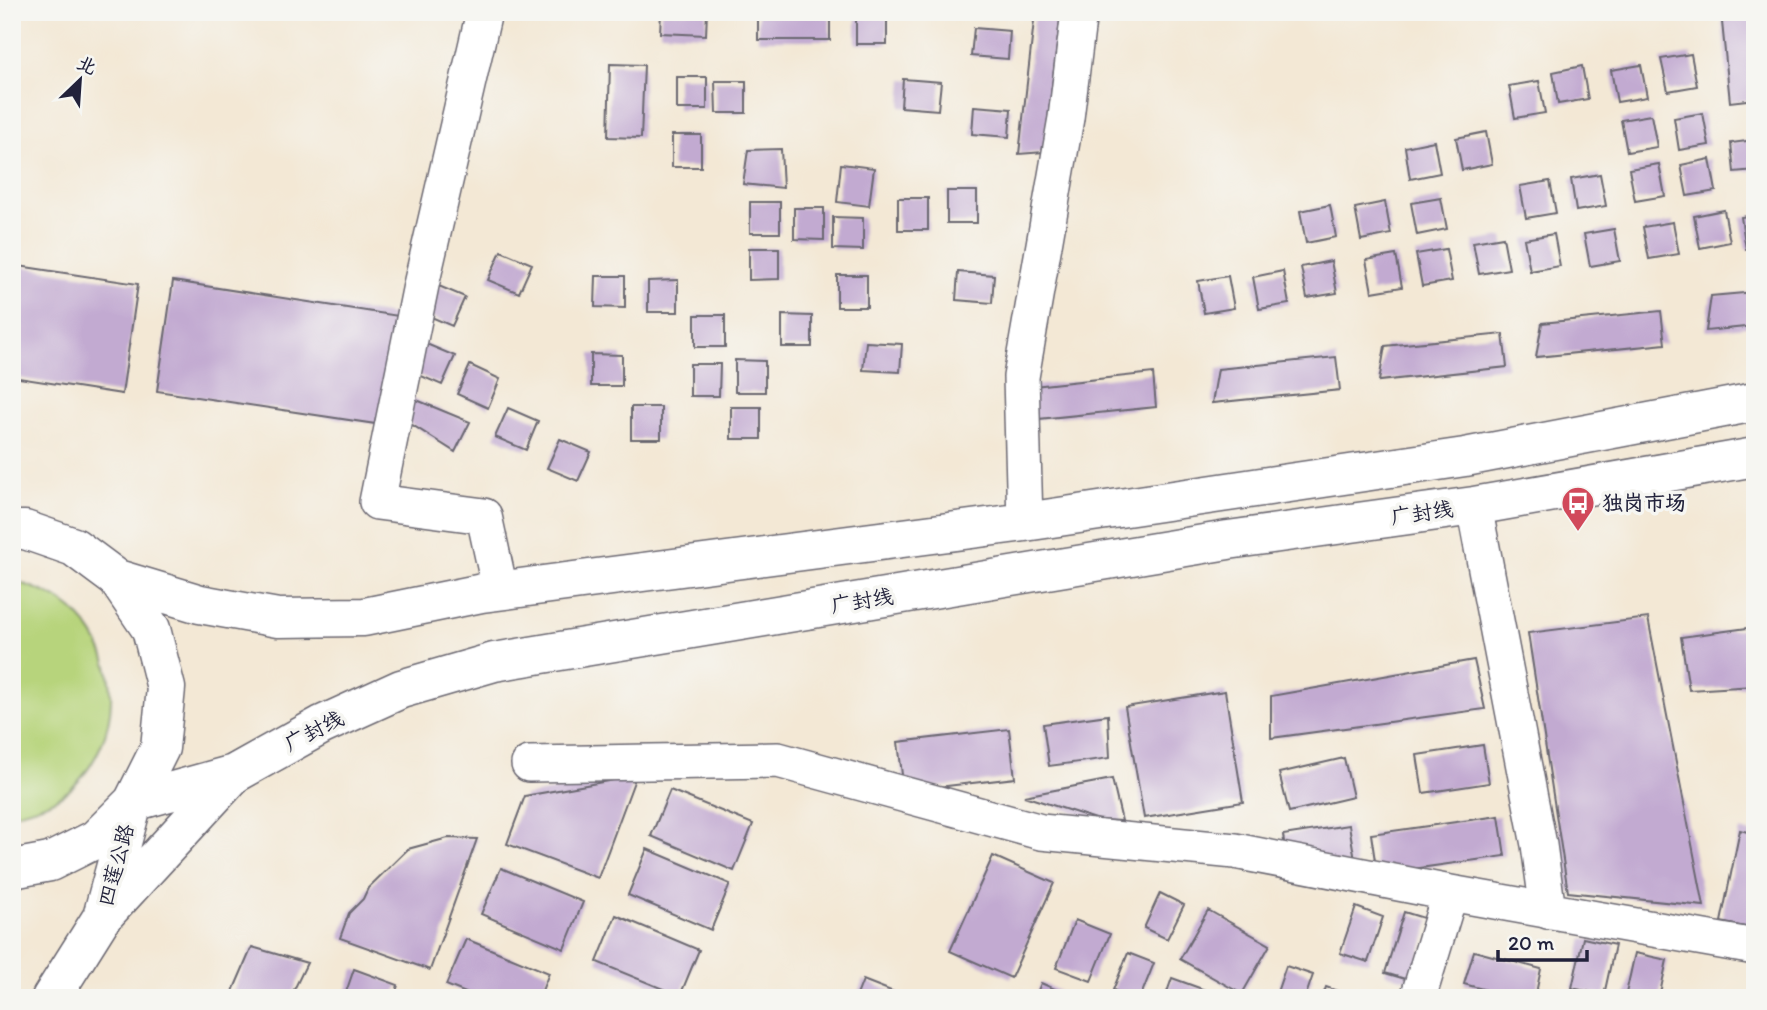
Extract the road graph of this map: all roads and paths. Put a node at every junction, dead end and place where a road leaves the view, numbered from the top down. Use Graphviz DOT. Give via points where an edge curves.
graph roads {
  1 [pos="484,12"];
  2 [pos="1079,12"];
  3 [pos="1755,402"];
  4 [pos="1755,457"];
  5 [pos="1474,506"];
  6 [pos="1025,522"];
  7 [pos="12,530"];
  8 [pos="117,579"];
  9 [pos="500,590"];
  10 [pos="529,764"];
  11 [pos="234,774"];
  12 [pos="133,802"];
  13 [pos="12,869"];
  14 [pos="1450,893"];
  15 [pos="1548,911"];
  16 [pos="102,917"];
  17 [pos="1755,947"];
  18 [pos="51,998"];
  19 [pos="1418,998"];
  1 -- 9 [label="street" via="377,502 484,516"];
  2 -- 6 [label="street" via="1066,118 1021,377"];
  3 -- 6 [label="main road" via="1465,457"];
  4 -- 5 [label="main road, 广封线"];
  5 -- 11 [label="main road, 广封线" via="1228,540 494,662 401,690 322,725"];
  5 -- 15 [label="street"];
  6 -- 9 [label="main road"];
  7 -- 8 [label="main road" via="75,547"];
  8 -- 9 [label="main road" via="200,604 278,618 364,617"];
  8 -- 12 [label="main road" via="151,629 166,688 160,748"];
  10 -- 14 [label="street" via="778,760 1041,832 1235,851"];
  11 -- 12 [label="main road, 广封线"];
  11 -- 16 [label="main road"];
  12 -- 13 [label="main road, 广封线" via="96,839 50,862"];
  12 -- 16 [label="main road, 四莲公路"];
  14 -- 15 [label="street"];
  14 -- 19 [label="street"];
  15 -- 17 [label="street"];
  16 -- 18 [label="main road, 四莲公路"];
}
